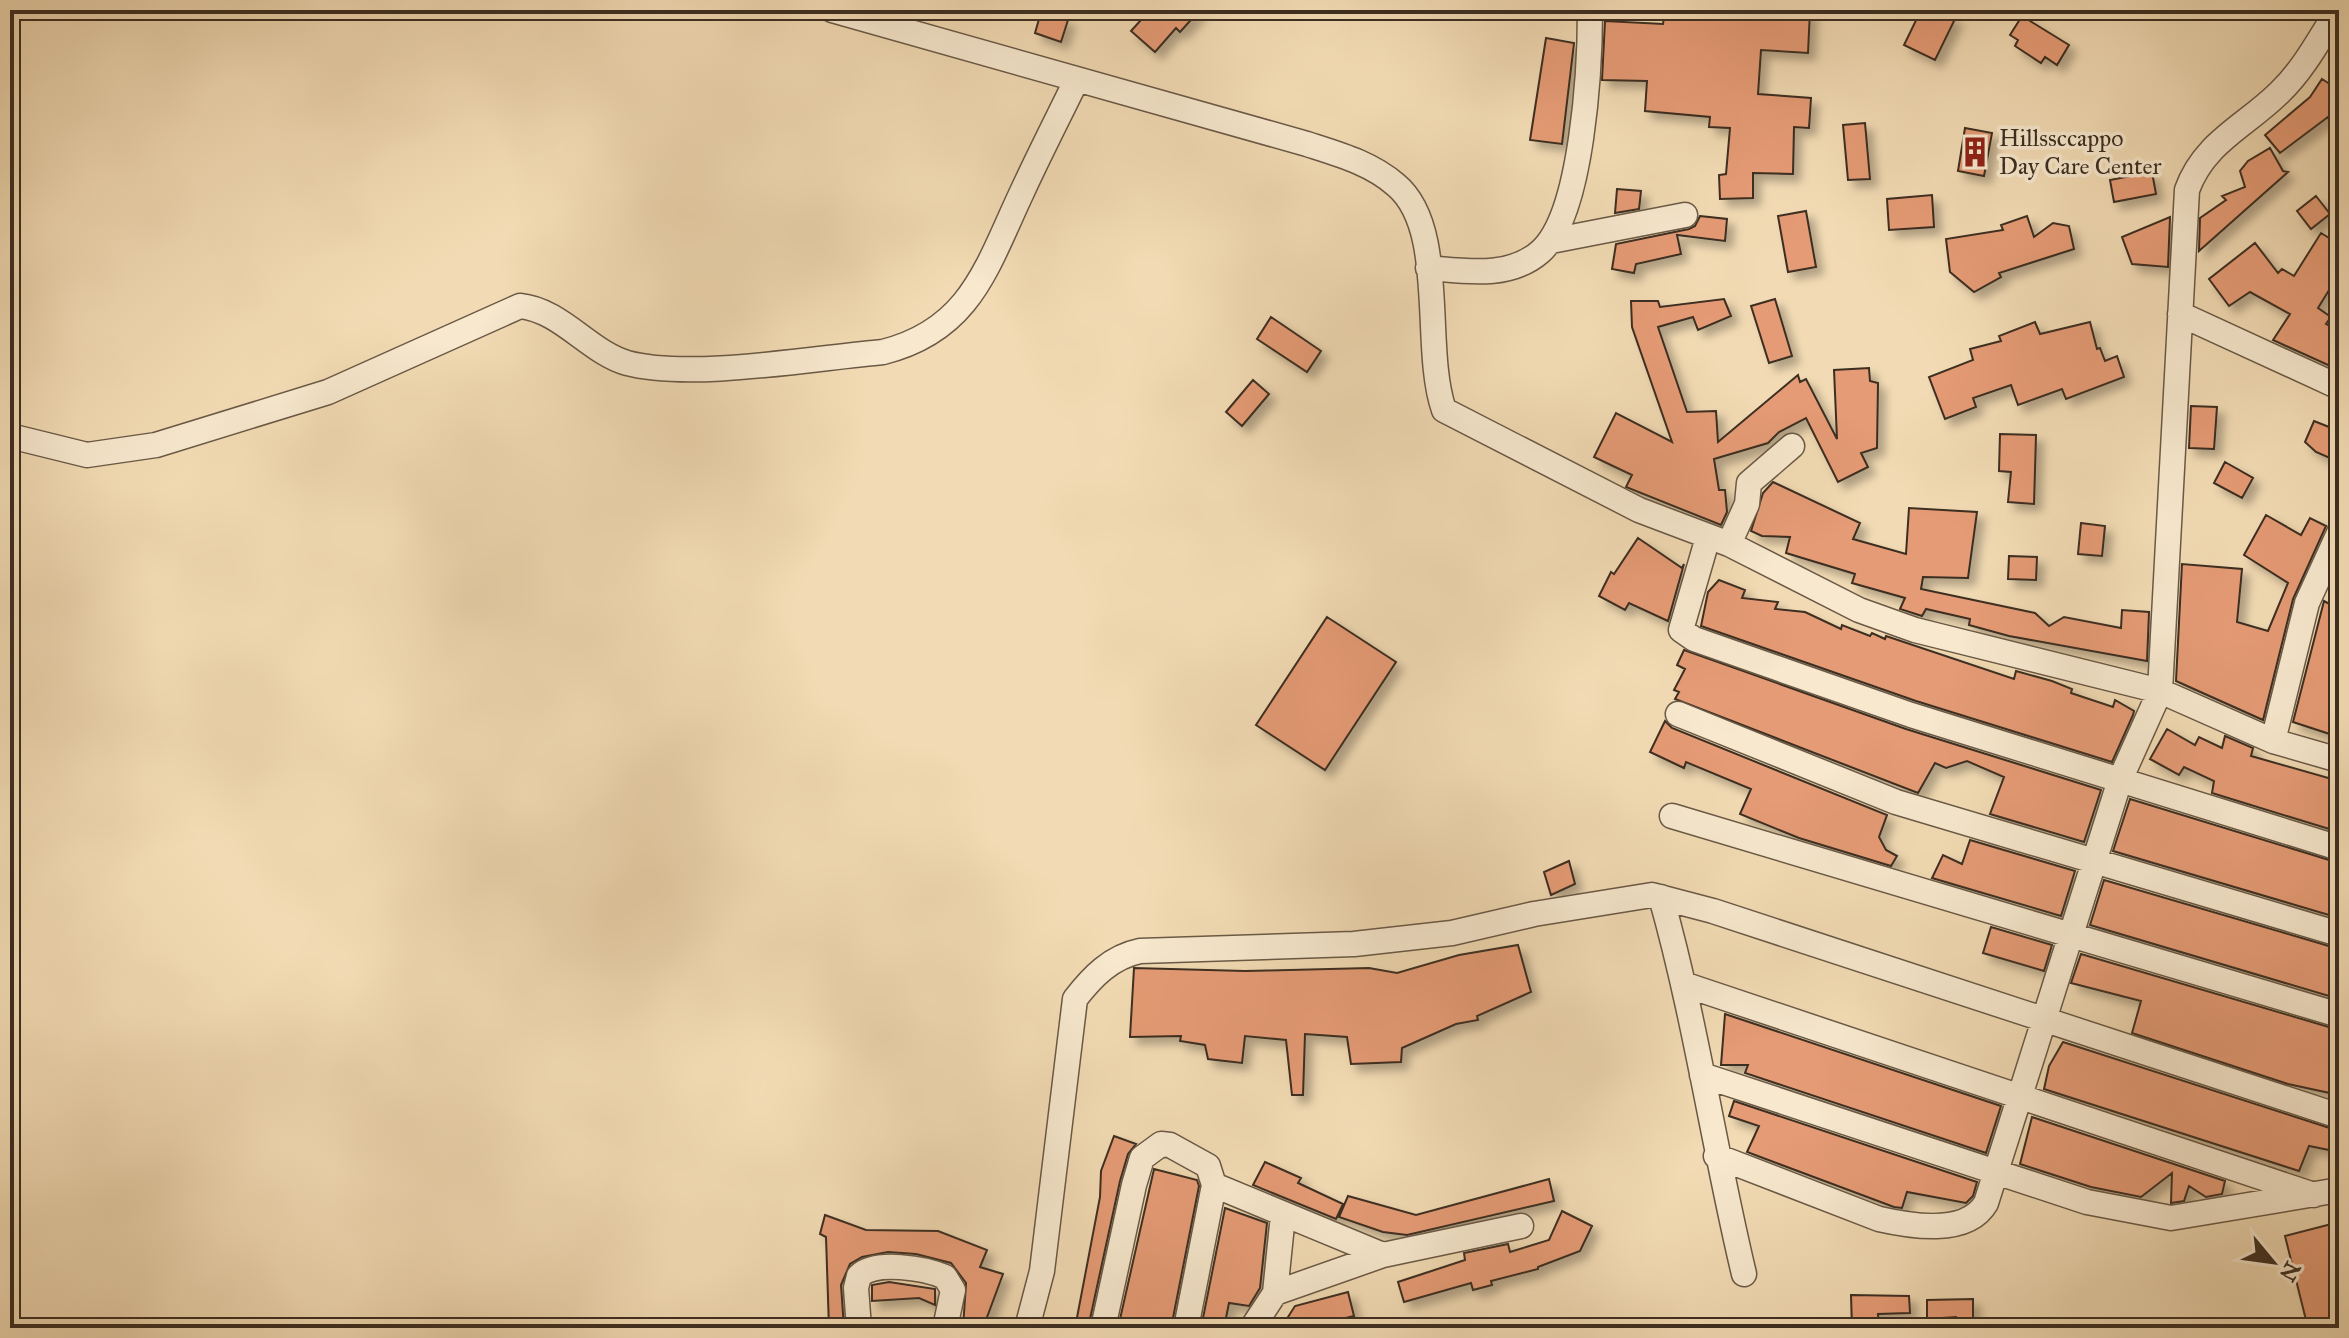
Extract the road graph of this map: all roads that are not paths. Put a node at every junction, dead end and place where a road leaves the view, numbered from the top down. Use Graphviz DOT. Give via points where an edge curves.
graph roads {
  1 [pos="832,10"];
  2 [pos="1590,10"];
  3 [pos="2338,10"];
  4 [pos="1076,81"];
  5 [pos="1685,215"];
  6 [pos="1551,241"];
  7 [pos="1428,268"];
  8 [pos="2180,314"];
  9 [pos="2339,387"];
  10 [pos="10,436"];
  11 [pos="1792,446"];
  12 [pos="2339,533"];
  13 [pos="1719,541"];
  14 [pos="2160,691"];
  15 [pos="1678,714"];
  16 [pos="2273,741"];
  17 [pos="2339,760"];
  18 [pos="2120,780"];
  19 [pos="1672,816"];
  20 [pos="2339,848"];
  21 [pos="2095,860"];
  22 [pos="1661,897"];
  23 [pos="2073,934"];
  24 [pos="2339,934"];
  25 [pos="1686,985"];
  26 [pos="2339,1015"];
  27 [pos="2044,1021"];
  28 [pos="1702,1075"];
  29 [pos="2020,1099"];
  30 [pos="2339,1116"];
  31 [pos="1716,1156"];
  32 [pos="1996,1173"];
  33 [pos="1214,1185"];
  34 [pos="2339,1190"];
  35 [pos="2314,1195"];
  36 [pos="1283,1215"];
  37 [pos="1521,1226"];
  38 [pos="1383,1255"];
  39 [pos="1744,1274"];
  40 [pos="1275,1293"];
  41 [pos="859,1328"];
  42 [pos="945,1328"];
  43 [pos="1027,1328"];
  44 [pos="1103,1328"];
  45 [pos="1186,1328"];
  46 [pos="1252,1328"];
  1 -- 4 [label="street"];
  2 -- 6 [label="street" via="1590,64 1579,142 1572,182"];
  3 -- 8 [label="street" via="2281,92 2214,144 2192,176 2183,217"];
  4 -- 7 [label="street" via="1319,148 1376,170 1412,202"];
  4 -- 10 [label="street" via="981,283 939,329 906,346 744,364 643,367 622,361 550,316 520,306 328,392 156,445 87,455"];
  5 -- 6 [label="street"];
  6 -- 7 [label="street" via="1538,254 1502,270"];
  7 -- 13 [label="street" via="1435,374 1444,410 1639,510"];
  8 -- 9 [label="street"];
  8 -- 14 [label="street"];
  11 -- 13 [label="street" via="1749,483 1747,504"];
  12 -- 16 [label="street" via="2307,603"];
  13 -- 14 [label="street" via="1859,610 1915,630"];
  13 -- 18 [label="street" via="1681,630 1694,639 1813,683"];
  14 -- 16 [label="street"];
  14 -- 18 [label="street"];
  15 -- 21 [label="street" via="1896,802"];
  16 -- 17 [label="street"];
  18 -- 20 [label="street"];
  18 -- 21 [label="street"];
  19 -- 23 [label="street"];
  21 -- 23 [label="street"];
  21 -- 24 [label="street"];
  22 -- 25 [label="street"];
  22 -- 27 [label="street"];
  22 -- 43 [label="street" via="1624,898 1396,940 1140,951 1114,960 1075,999 1042,1271"];
  23 -- 26 [label="street"];
  23 -- 27 [label="street"];
  25 -- 28 [label="street"];
  25 -- 29 [label="street"];
  27 -- 29 [label="street"];
  27 -- 30 [label="street"];
  28 -- 31 [label="street"];
  28 -- 32 [label="street"];
  29 -- 32 [label="street"];
  29 -- 35 [label="street"];
  31 -- 32 [label="street" via="1879,1219 1917,1226 1973,1217 1986,1203"];
  31 -- 39 [label="street"];
  32 -- 35 [label="street" via="2087,1202 2171,1218"];
  33 -- 36 [label="street"];
  33 -- 44 [label="street" via="1208,1166 1170,1145 1150,1149 1142,1158"];
  33 -- 45 [label="street"];
  34 -- 35 [label="street"];
  36 -- 38 [label="street"];
  36 -- 40 [label="street"];
  37 -- 38 [label="street"];
  38 -- 40 [label="street"];
  40 -- 46 [label="street"];
  41 -- 42 [label="street" via="859,1276 874,1268 945,1277 953,1290"];
}
